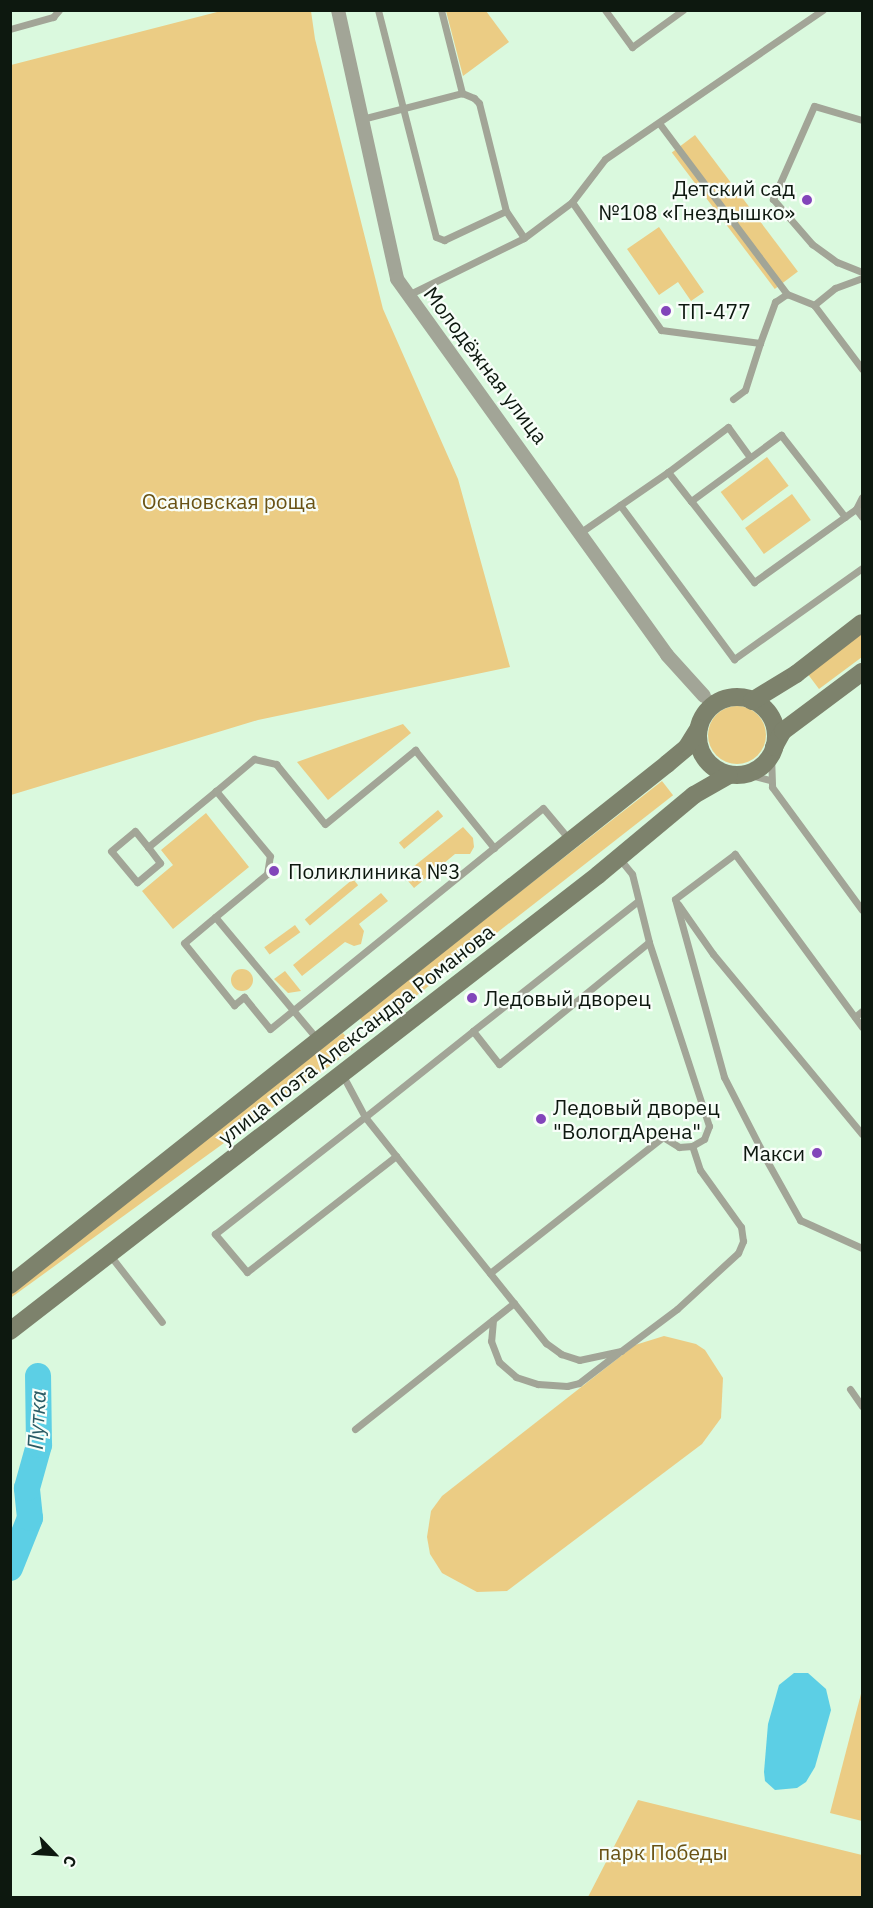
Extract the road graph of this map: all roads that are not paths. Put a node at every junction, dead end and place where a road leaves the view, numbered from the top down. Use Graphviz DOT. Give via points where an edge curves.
graph roads {
  1 [pos="59,10"];
  2 [pos="338,10"];
  3 [pos="378,10"];
  4 [pos="441,10"];
  5 [pos="605,10"];
  6 [pos="683,10"];
  7 [pos="823,10"];
  8 [pos="10,29"];
  9 [pos="462,93"];
  10 [pos="403,108"];
  11 [pos="360,119"];
  12 [pos="862,120"];
  13 [pos="659,123"];
  14 [pos="572,202"];
  15 [pos="506,211"];
  16 [pos="524,238"];
  17 [pos="862,272"];
  18 [pos="862,278"];
  19 [pos="787,294"];
  20 [pos="407,296"];
  21 [pos="813,304"];
  22 [pos="760,343"];
  23 [pos="862,369"];
  24 [pos="733,399"];
  25 [pos="750,457"];
  26 [pos="668,472"];
  27 [pos="862,497"];
  28 [pos="691,501"];
  29 [pos="620,505"];
  30 [pos="856,509"];
  31 [pos="845,517"];
  32 [pos="862,517"];
  33 [pos="581,532"];
  34 [pos="862,568"];
  35 [pos="862,623"];
  36 [pos="862,672"];
  37 [pos="752,701"];
  38 [pos="708,709"];
  39 [pos="773,751"];
  40 [pos="738,774"];
  41 [pos="772,781"];
  42 [pos="216,791"];
  43 [pos="571,841"];
  44 [pos="148,847"];
  45 [pos="494,848"];
  46 [pos="618,858"];
  47 [pos="675,899"];
  48 [pos="638,901"];
  49 [pos="862,910"];
  50 [pos="215,917"];
  51 [pos="649,942"];
  52 [pos="293,1010"];
  53 [pos="862,1011"];
  54 [pos="855,1017"];
  55 [pos="862,1027"];
  56 [pos="473,1031"];
  57 [pos="320,1042"];
  58 [pos="342,1074"];
  59 [pos="365,1117"];
  60 [pos="862,1134"];
  61 [pos="692,1146"];
  62 [pos="396,1156"];
  63 [pos="862,1248"];
  64 [pos="109,1254"];
  65 [pos="490,1273"];
  66 [pos="10,1285"];
  67 [pos="514,1303"];
  68 [pos="493,1320"];
  69 [pos="162,1322"];
  70 [pos="10,1331"];
  71 [pos="621,1351"];
  72 [pos="850,1389"];
  73 [pos="862,1406"];
  74 [pos="355,1429"];
  1 -- 8 [label="lane" via="53,17"];
  2 -- 11 [label="street, Молодёжная улица"];
  3 -- 10 [label="lane"];
  4 -- 9 [label="lane"];
  5 -- 6 [label="lane" via="632,47"];
  7 -- 13 [label="lane"];
  9 -- 10 [label="lane"];
  9 -- 15 [label="lane" via="479,103"];
  10 -- 11 [label="lane"];
  10 -- 15 [label="lane" via="436,237 444,240"];
  11 -- 20 [label="street, Молодёжная улица" via="398,279"];
  12 -- 17 [label="lane" via="814,106 773,199 812,244 837,262"];
  13 -- 14 [label="lane" via="605,159"];
  13 -- 19 [label="lane"];
  14 -- 16 [label="lane"];
  14 -- 22 [label="lane" via="661,330"];
  15 -- 16 [label="lane"];
  16 -- 20 [label="lane"];
  18 -- 21 [label="lane" via="835,288"];
  19 -- 21 [label="lane"];
  19 -- 22 [label="lane" via="775,302"];
  20 -- 33 [label="street, Молодёжная улица"];
  21 -- 23 [label="lane"];
  22 -- 24 [label="lane" via="745,390"];
  25 -- 26 [label="lane" via="728,427"];
  25 -- 28 [label="lane"];
  25 -- 31 [label="lane" via="781,435"];
  26 -- 28 [label="lane"];
  26 -- 29 [label="lane"];
  27 -- 30 [label="lane"];
  28 -- 31 [label="lane" via="753,582"];
  29 -- 33 [label="lane"];
  29 -- 34 [label="lane" via="734,659"];
  30 -- 31 [label="lane"];
  30 -- 32 [label="lane"];
  33 -- 38 [label="street, Молодёжная улица"];
  35 -- 37 [label="main road" via="796,674"];
  36 -- 39 [label="main road" via="783,731"];
  37 -- 38 [label="main road"];
  37 -- 39 [label="main road" via="774,723"];
  38 -- 40 [label="main road" via="699,746 707,761"];
  38 -- 43 [label="main road, улица поэта Александра Романова" via="687,747"];
  39 -- 40 [label="main road" via="761,767"];
  39 -- 41 [label="lane"];
  40 -- 41 [label="lane" via="758,774"];
  40 -- 46 [label="main road, улица поэта Александра Романова" via="694,795"];
  41 -- 49 [label="lane" via="772,787"];
  42 -- 44 [label="lane"];
  42 -- 45 [label="lane" via="254,759 276,764 325,824 416,750"];
  42 -- 50 [label="lane" via="270,856 267,874"];
  43 -- 45 [label="lane" via="543,808"];
  43 -- 57 [label="main road, улица поэта Александра Романова"];
  44 -- 44 [label="lane" via="135,831 111,851 137,882 160,862"];
  45 -- 52 [label="lane"];
  46 -- 48 [label="lane" via="632,874"];
  46 -- 58 [label="main road, улица поэта Александра Романова"];
  47 -- 54 [label="lane" via="735,854"];
  47 -- 60 [label="lane" via="713,954"];
  47 -- 63 [label="lane" via="724,1077 771,1169 800,1220"];
  48 -- 51 [label="lane"];
  48 -- 56 [label="lane"];
  50 -- 52 [label="lane"];
  50 -- 52 [label="lane" via="184,943 234,1005 244,997 270,1029"];
  51 -- 56 [label="lane" via="499,1064"];
  51 -- 61 [label="lane" via="709,1126 704,1139"];
  52 -- 57 [label="lane"];
  53 -- 54 [label="lane"];
  54 -- 55 [label="lane"];
  56 -- 59 [label="lane"];
  57 -- 66 [label="main road, улица поэта Александра Романова"];
  58 -- 59 [label="lane"];
  58 -- 64 [label="main road, улица поэта Александра Романова"];
  59 -- 62 [label="lane"];
  59 -- 62 [label="lane" via="215,1234 247,1272"];
  61 -- 65 [label="lane" via="678,1147 663,1137"];
  61 -- 71 [label="lane" via="700,1170 741,1227 743,1240 729,1265"];
  62 -- 65 [label="lane"];
  64 -- 69 [label="lane"];
  64 -- 70 [label="main road, улица поэта Александра Романова"];
  65 -- 67 [label="lane"];
  67 -- 68 [label="lane"];
  67 -- 71 [label="lane" via="546,1343 561,1354 579,1360"];
  68 -- 71 [label="lane" via="491,1341 499,1362 516,1377 538,1384 579,1383"];
  68 -- 74 [label="lane"];
  72 -- 73 [label="lane"];
}
